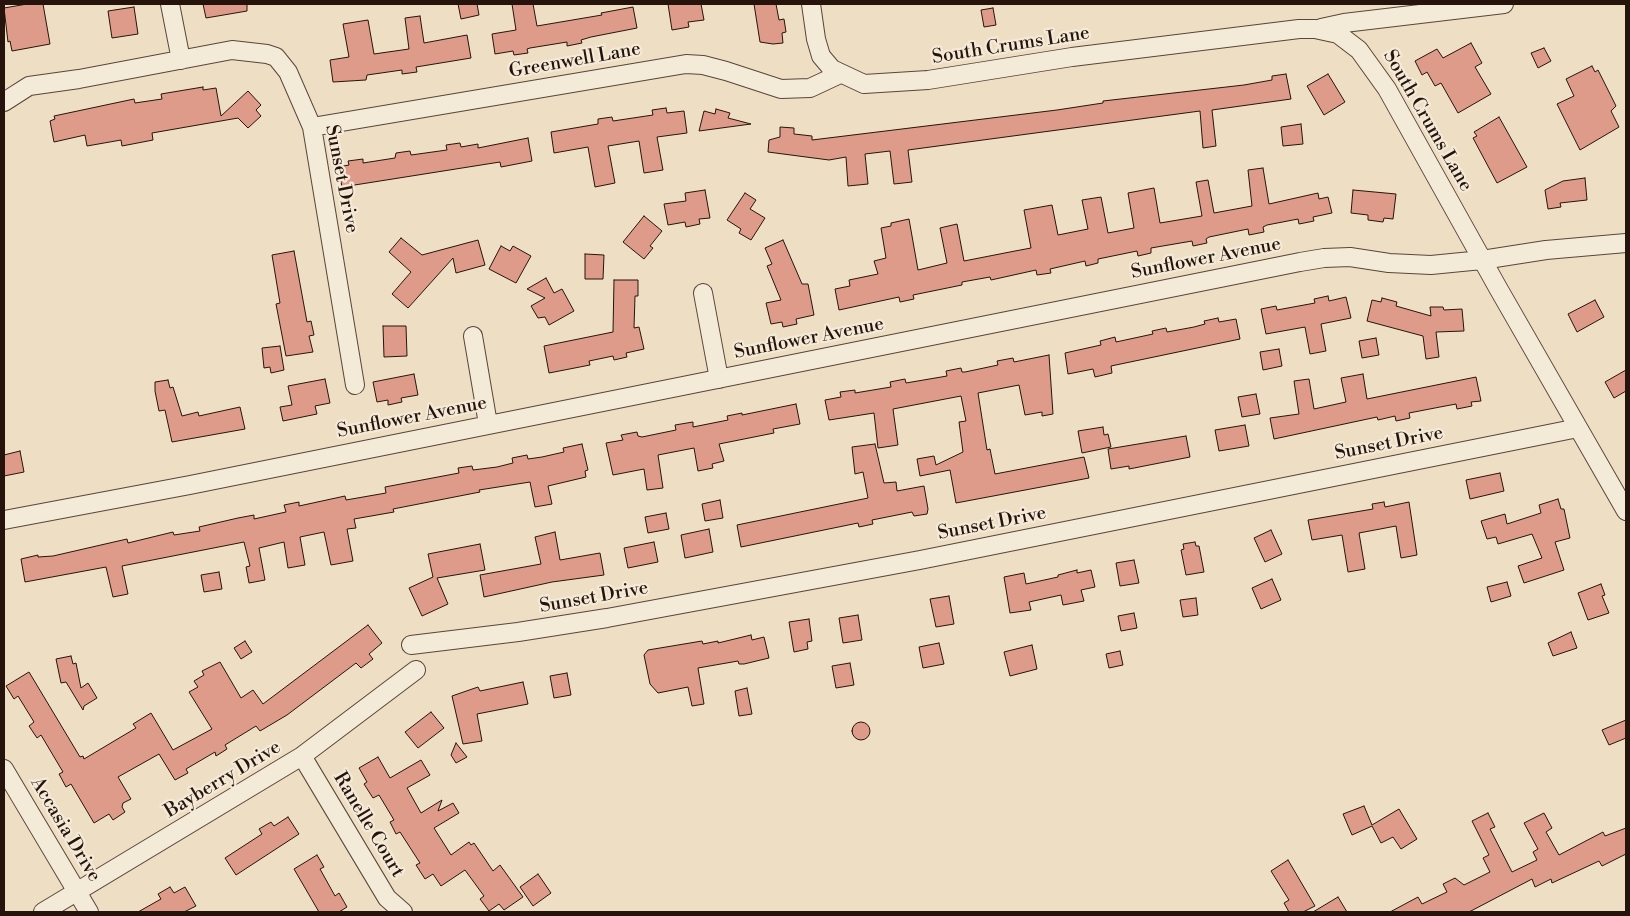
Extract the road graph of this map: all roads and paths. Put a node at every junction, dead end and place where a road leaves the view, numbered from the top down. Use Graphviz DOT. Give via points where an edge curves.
graph roads {
  1 [pos="170,4"];
  2 [pos="811,4"];
  3 [pos="1504,4"];
  4 [pos="1315,29"];
  5 [pos="181,60"];
  6 [pos="840,74"];
  7 [pos="4,102"];
  8 [pos="312,127"];
  9 [pos="1626,243"];
  10 [pos="1482,260"];
  11 [pos="703,293"];
  12 [pos="473,336"];
  13 [pos="719,379"];
  14 [pos="355,385"];
  15 [pos="488,424"];
  16 [pos="1578,428"];
  17 [pos="1626,512"];
  18 [pos="4,520"];
  19 [pos="411,645"];
  20 [pos="416,670"];
  21 [pos="302,756"];
  22 [pos="4,769"];
  23 [pos="77,892"];
  24 [pos="43,912"];
  25 [pos="89,912"];
  26 [pos="403,912"];
  1 -- 5 [label="street"];
  2 -- 6 [label="street, South Crums Lane" via="821,56"];
  3 -- 4 [label="street"];
  4 -- 6 [label="street, South Crums Lane" via="1072,57 881,84 864,84"];
  4 -- 10 [label="street, South Crums Lane" via="1338,34 1365,56 1396,104"];
  5 -- 7 [label="street, Sunset Drive" via="29,86"];
  5 -- 8 [label="street, Sunset Drive" via="232,50 276,58 288,72"];
  6 -- 8 [label="street, Greenwell Lane" via="810,88 781,89 726,71 686,64"];
  8 -- 14 [label="street, Sunset Drive"];
  9 -- 10 [label="street, Sunflower Avenue"];
  10 -- 13 [label="street, Sunflower Avenue" via="1431,265 1350,257 1324,258"];
  10 -- 16 [label="street, South Crums Lane"];
  11 -- 13 [label="street"];
  12 -- 15 [label="street"];
  13 -- 15 [label="street, Sunflower Avenue"];
  15 -- 18 [label="street, Sunflower Avenue"];
  16 -- 17 [label="street, South Crums Lane"];
  16 -- 19 [label="street, Sunset Drive" via="930,558 617,616 508,634"];
  20 -- 21 [label="street, Bayberry Drive"];
  21 -- 23 [label="street, Bayberry Drive"];
  21 -- 26 [label="street, Ranelle Court" via="387,898"];
  22 -- 23 [label="street, Accasia Drive"];
  23 -- 24 [label="street, Bayberry Drive"];
  23 -- 25 [label="street, Accasia Drive"];
}
